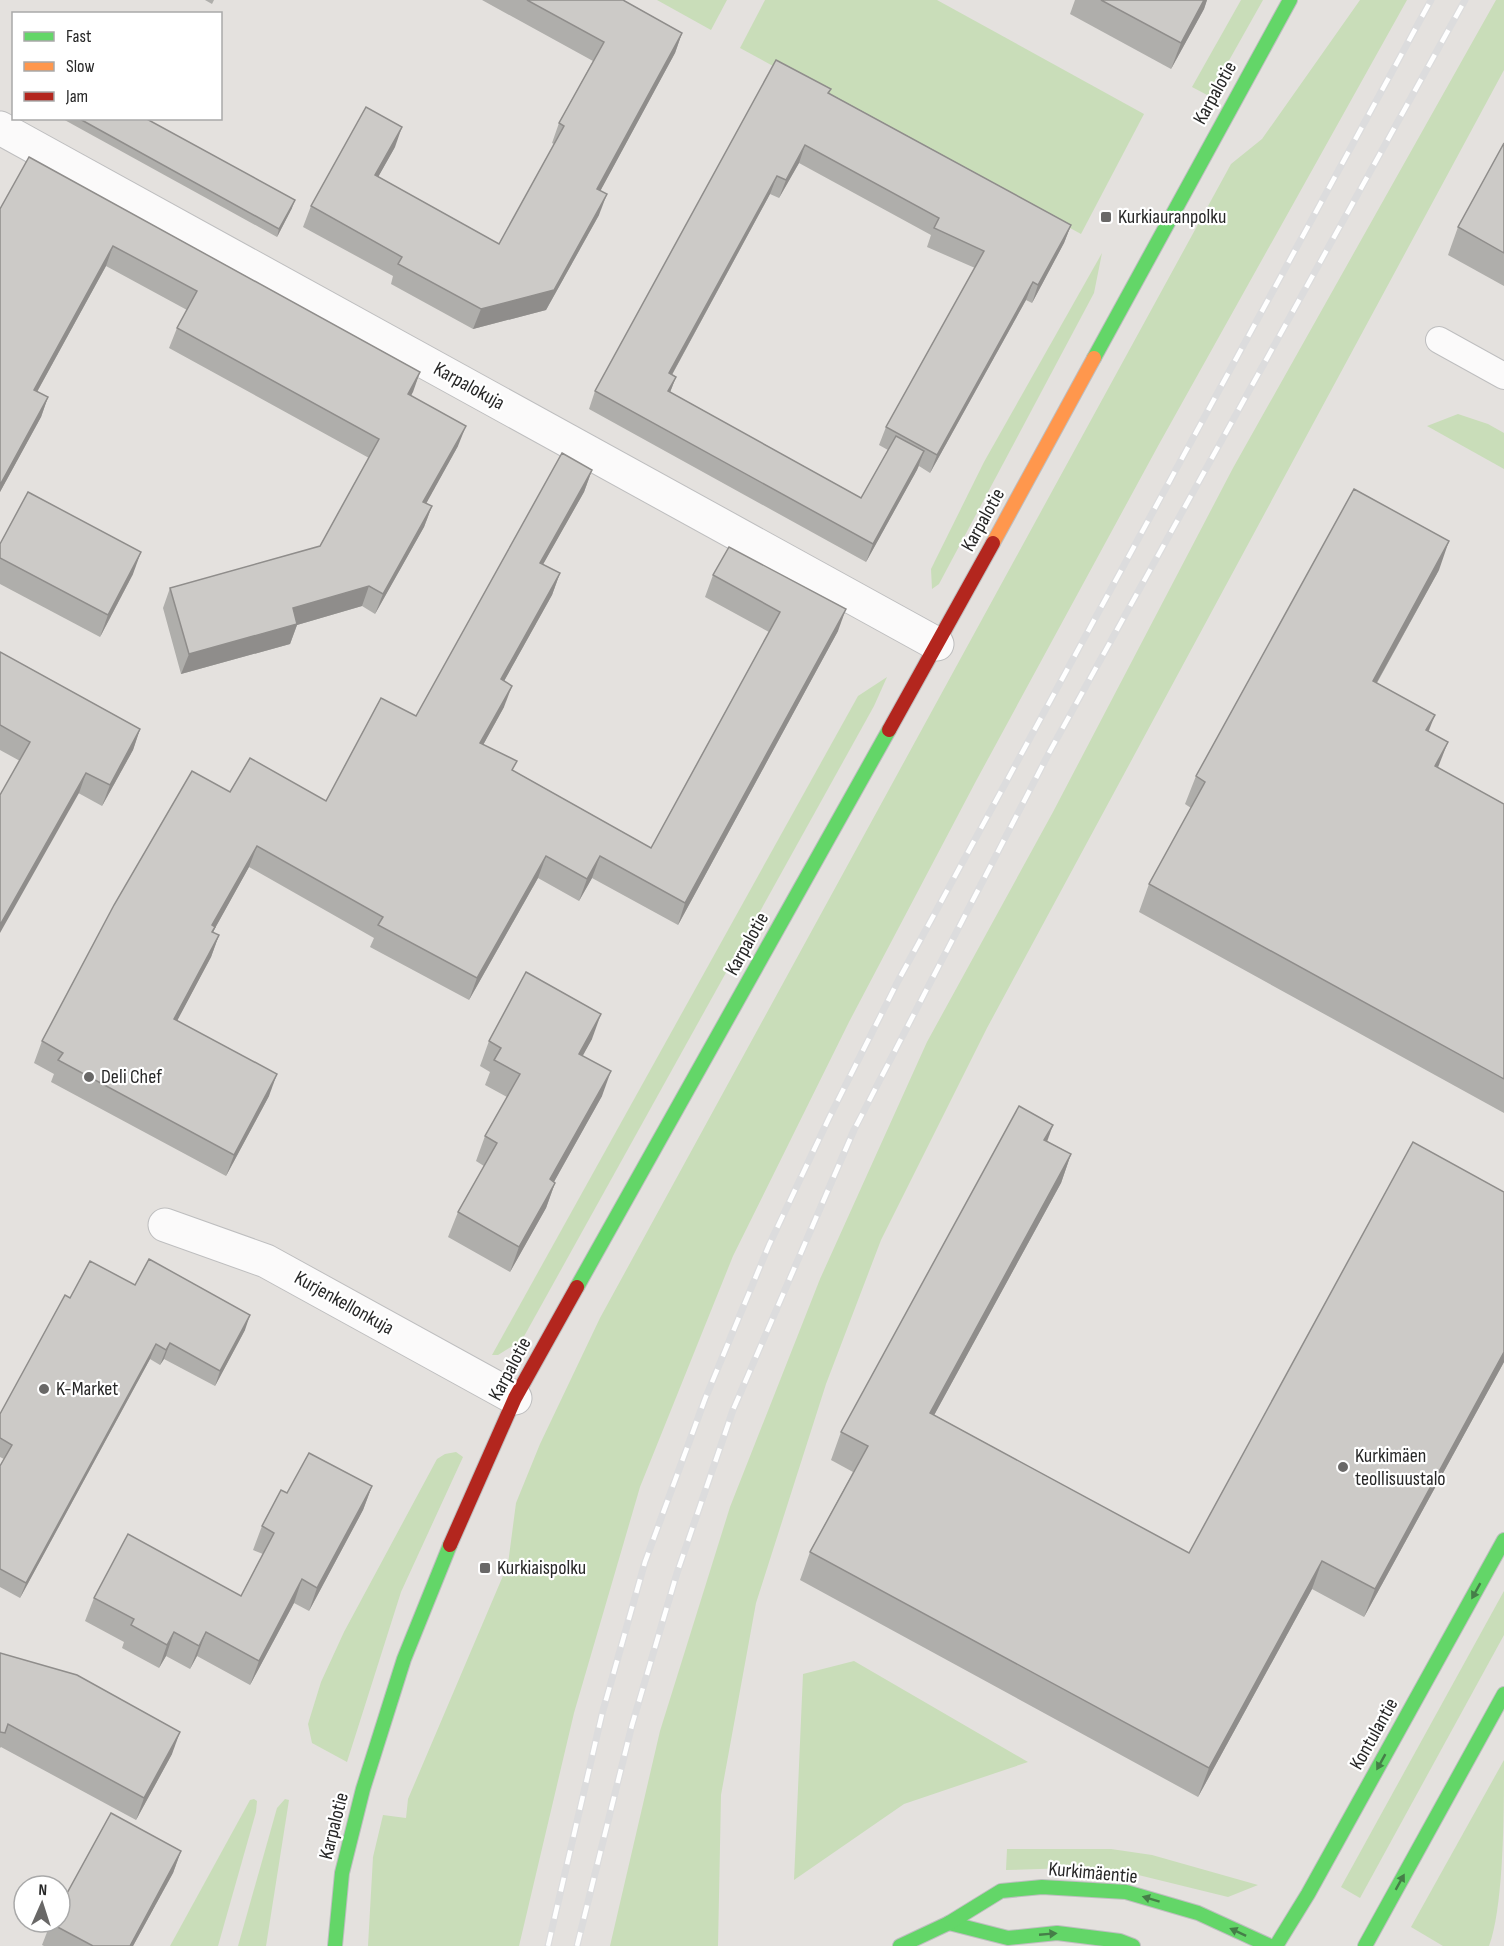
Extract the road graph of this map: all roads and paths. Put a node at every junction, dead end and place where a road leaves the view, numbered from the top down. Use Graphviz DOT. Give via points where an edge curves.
graph roads {
  1 [pos="1290,0"];
  2 [pos="0,128"];
  3 [pos="1439,340"];
  4 [pos="1504,376"];
  5 [pos="937,644"];
  6 [pos="165,1225"];
  7 [pos="515,1398"];
  8 [pos="1504,1540"];
  9 [pos="1504,1694"];
  10 [pos="949,1923"];
  11 [pos="335,1946"];
  12 [pos="900,1946"];
  13 [pos="1133,1946"];
  14 [pos="1270,1946"];
  15 [pos="1276,1946"];
  16 [pos="1365,1946"];
  1 -- 5 [label="street, Karpalotie"];
  2 -- 5 [label="street, Karpalokuja"];
  3 -- 4 [label="lane"];
  5 -- 7 [label="street, Karpalotie"];
  6 -- 7 [label="street, Kurjenkellonkuja" via="266,1261"];
  7 -- 11 [label="street, Karpalotie" via="434,1580 400,1670 342,1873"];
  8 -- 15 [label="street, Kontulantie, one-way"];
  16 -- 9 [label="street, one-way"];
  10 -- 12 [label="street, Kurkimäentie"];
  10 -- 13 [label="street, one-way" via="1008,1938 1058,1933"];
  14 -- 10 [label="street, Kurkimäentie, one-way" via="1198,1913 1126,1892 1071,1887 1001,1891"];
}
